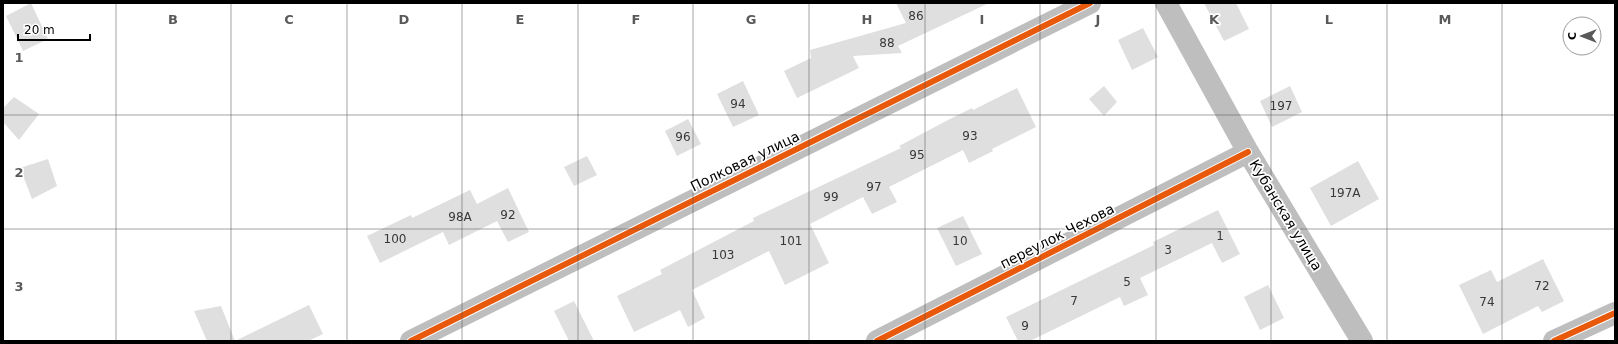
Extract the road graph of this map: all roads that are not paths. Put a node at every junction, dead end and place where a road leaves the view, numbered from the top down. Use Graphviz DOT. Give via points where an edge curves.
graph roads {
  1 [pos="1090,3"];
  2 [pos="1166,3"];
  3 [pos="1248,152"];
  4 [pos="1615,313"];
  5 [pos="434,336"];
  6 [pos="412,341"];
  7 [pos="877,341"];
  8 [pos="1362,341"];
  9 [pos="1554,341"];
  1 -- 5 [label="street, Полковая улица"];
  2 -- 3 [label="street, Кубанская улица"];
  3 -- 7 [label="street, переулок Чехова"];
  3 -- 8 [label="street, Кубанская улица"];
  4 -- 9 [label="street"];
  5 -- 6 [label="street, Полковая улица"];
}
